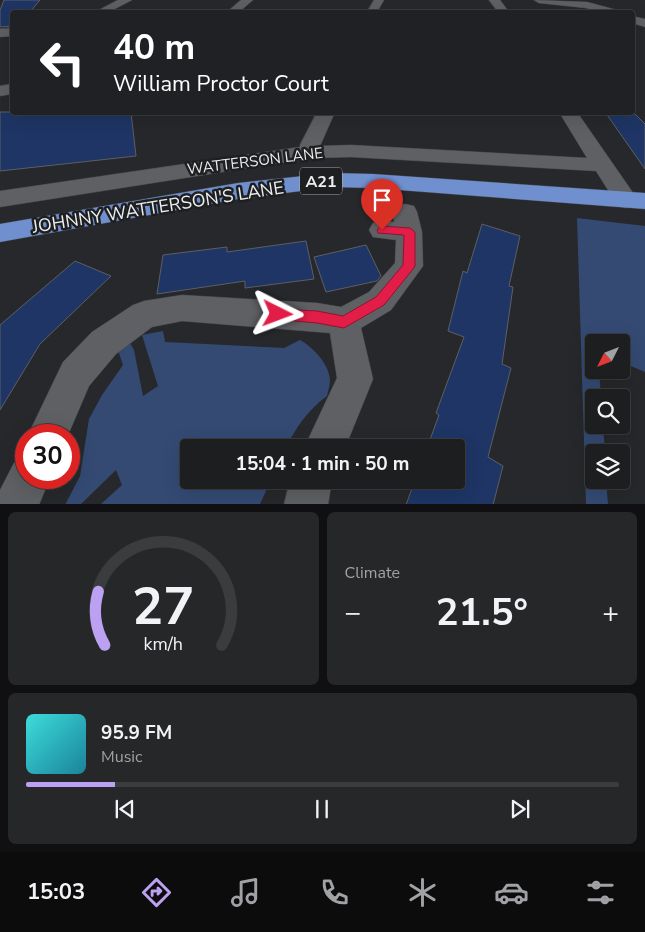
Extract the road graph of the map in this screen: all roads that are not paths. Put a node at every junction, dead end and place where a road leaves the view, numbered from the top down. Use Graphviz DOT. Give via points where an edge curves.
graph roads {
  1 [pos="127,0"];
  2 [pos="248,0"];
  3 [pos="539,0"];
  4 [pos="584,3"];
  5 [pos="105,10"];
  6 [pos="235,10"];
  7 [pos="607,10"];
  8 [pos="324,115"];
  9 [pos="570,115"];
  10 [pos="312,152"];
  11 [pos="602,165"];
  12 [pos="0,199"];
  13 [pos="636,201"];
  14 [pos="399,225"];
  15 [pos="0,233"];
  16 [pos="344,322"];
  17 [pos="53,424"];
  18 [pos="328,439"];
  19 [pos="24,489"];
  20 [pos="309,489"];
  21 [pos="16,504"];
  22 [pos="306,504"];
  1 -- 5 [label="street"];
  2 -- 6 [label="street"];
  3 -- 4 [label="street"];
  4 -- 7 [label="street"];
  8 -- 10 [label="street" via="310,144"];
  9 -- 11 [label="street"];
  10 -- 11 [label="street, WATTERSON LANE" via="351,151"];
  10 -- 12 [label="street, WATTERSON LANE"];
  11 -- 13 [label="street"];
  13 -- 15 [label="highway, JOHNNY WATTERSON'S LANE / A21" via="373,180 332,180 238,191"];
  14 -- 16 [label="street" via="409,266 380,301"];
  16 -- 17 [label="street" via="317,317 182,308 144,315 104,343 76,374"];
  16 -- 18 [label="street" via="355,379"];
  19 -- 21 [label="street"];
  20 -- 22 [label="street"];
}
